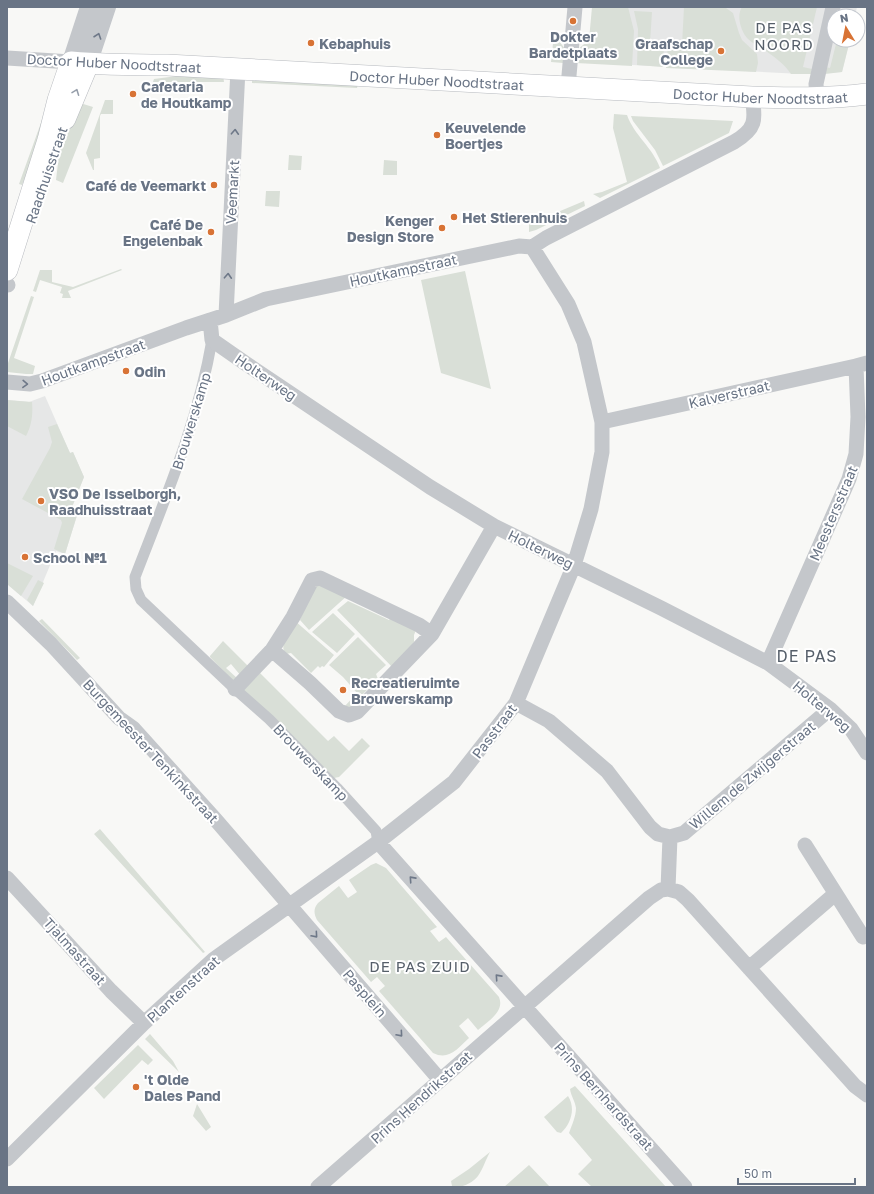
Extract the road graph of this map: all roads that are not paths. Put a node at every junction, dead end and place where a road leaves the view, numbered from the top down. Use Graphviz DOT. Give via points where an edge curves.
graph roads {
  1 [pos="89,7"];
  2 [pos="107,7"];
  3 [pos="575,7"];
  4 [pos="833,7"];
  5 [pos="7,58"];
  6 [pos="79,63"];
  7 [pos="238,77"];
  8 [pos="568,87"];
  9 [pos="867,94"];
  10 [pos="752,97"];
  11 [pos="817,98"];
  12 [pos="532,247"];
  13 [pos="7,282"];
  14 [pos="226,315"];
  15 [pos="210,320"];
  16 [pos="212,340"];
  17 [pos="862,364"];
  18 [pos="7,382"];
  19 [pos="602,422"];
  20 [pos="494,526"];
  21 [pos="574,565"];
  22 [pos="7,602"];
  23 [pos="432,634"];
  24 [pos="272,650"];
  25 [pos="768,663"];
  26 [pos="235,689"];
  27 [pos="516,703"];
  28 [pos="830,709"];
  29 [pos="867,753"];
  30 [pos="670,837"];
  31 [pos="378,842"];
  32 [pos="805,846"];
  33 [pos="7,878"];
  34 [pos="668,889"];
  35 [pos="835,894"];
  36 [pos="290,906"];
  37 [pos="863,937"];
  38 [pos="749,968"];
  39 [pos="524,1006"];
  40 [pos="144,1024"];
  41 [pos="440,1080"];
  42 [pos="867,1095"];
  43 [pos="7,1159"];
  44 [pos="318,1187"];
  45 [pos="685,1187"];
  1 -- 6 [label="street"];
  6 -- 2 [label="street, one-way"];
  3 -- 8 [label="street"];
  4 -- 11 [label="street" via="816,84"];
  5 -- 6 [label="street, Doctor Huber Noodtstraat"];
  6 -- 7 [label="main road, Doctor Huber Noodtstraat" via="167,65"];
  6 -- 13 [label="main road, Raadhuisstraat" via="58,100"];
  7 -- 8 [label="main road, Doctor Huber Noodtstraat"];
  14 -- 7 [label="street, Veemarkt, one-way"];
  8 -- 10 [label="main road, Doctor Huber Noodtstraat"];
  9 -- 11 [label="main road, Doctor Huber Noodtstraat"];
  10 -- 11 [label="main road, Doctor Huber Noodtstraat"];
  10 -- 12 [label="street" via="755,115 746,135"];
  12 -- 14 [label="street, Houtkampstraat" via="519,246 266,299"];
  12 -- 19 [label="street, Passtraat" via="568,304 584,342"];
  14 -- 15 [label="street, Houtkampstraat"];
  15 -- 16 [label="street, Brouwerskamp"];
  18 -- 15 [label="street, Houtkampstraat, one-way" via="30,384 42,381"];
  16 -- 20 [label="street, Holterweg" via="430,487"];
  16 -- 26 [label="street, Brouwerskamp" via="207,370 188,438 136,576 136,589 141,600"];
  17 -- 19 [label="street, Kalverstraat"];
  17 -- 25 [label="street, Meestersstraat" via="856,454 850,479"];
  19 -- 21 [label="street, Passtraat" via="602,452 591,509"];
  20 -- 21 [label="street, Holterweg"];
  20 -- 23 [label="street"];
  21 -- 25 [label="street, Holterweg"];
  21 -- 27 [label="street, Passtraat"];
  22 -- 36 [label="street, Burgemeester Tenkinkstraat" via="51,644 119,718 133,728"];
  23 -- 24 [label="street" via="419,625 320,578 312,580"];
  23 -- 24 [label="street" via="357,712 349,716 339,711"];
  24 -- 26 [label="street"];
  25 -- 28 [label="street, Holterweg"];
  26 -- 31 [label="street, Brouwerskamp" via="269,719 337,788 376,831"];
  27 -- 30 [label="street" via="549,721 607,771 650,827 658,834"];
  27 -- 31 [label="street, Passtraat" via="454,782"];
  28 -- 29 [label="street, Holterweg" via="851,729"];
  28 -- 30 [label="street, Willem de Zwijgerstraat" via="684,832"];
  30 -- 34 [label="street"];
  31 -- 36 [label="street, Plantenstraat"];
  39 -- 31 [label="street, one-way"];
  32 -- 35 [label="street"];
  33 -- 40 [label="street, Tjalmastraat"];
  34 -- 38 [label="street" via="678,892 688,900"];
  34 -- 39 [label="street" via="661,890 649,898"];
  35 -- 37 [label="street"];
  35 -- 38 [label="street"];
  36 -- 40 [label="street, Plantenstraat" via="214,959"];
  36 -- 41 [label="street, Pasplein, one-way"];
  38 -- 42 [label="street" via="855,1086"];
  39 -- 41 [label="street, Prins Hendrikstraat"];
  39 -- 45 [label="street, Prins Bernhardstraat"];
  40 -- 43 [label="street, Plantenstraat"];
  41 -- 44 [label="street, Prins Hendrikstraat"];
}
